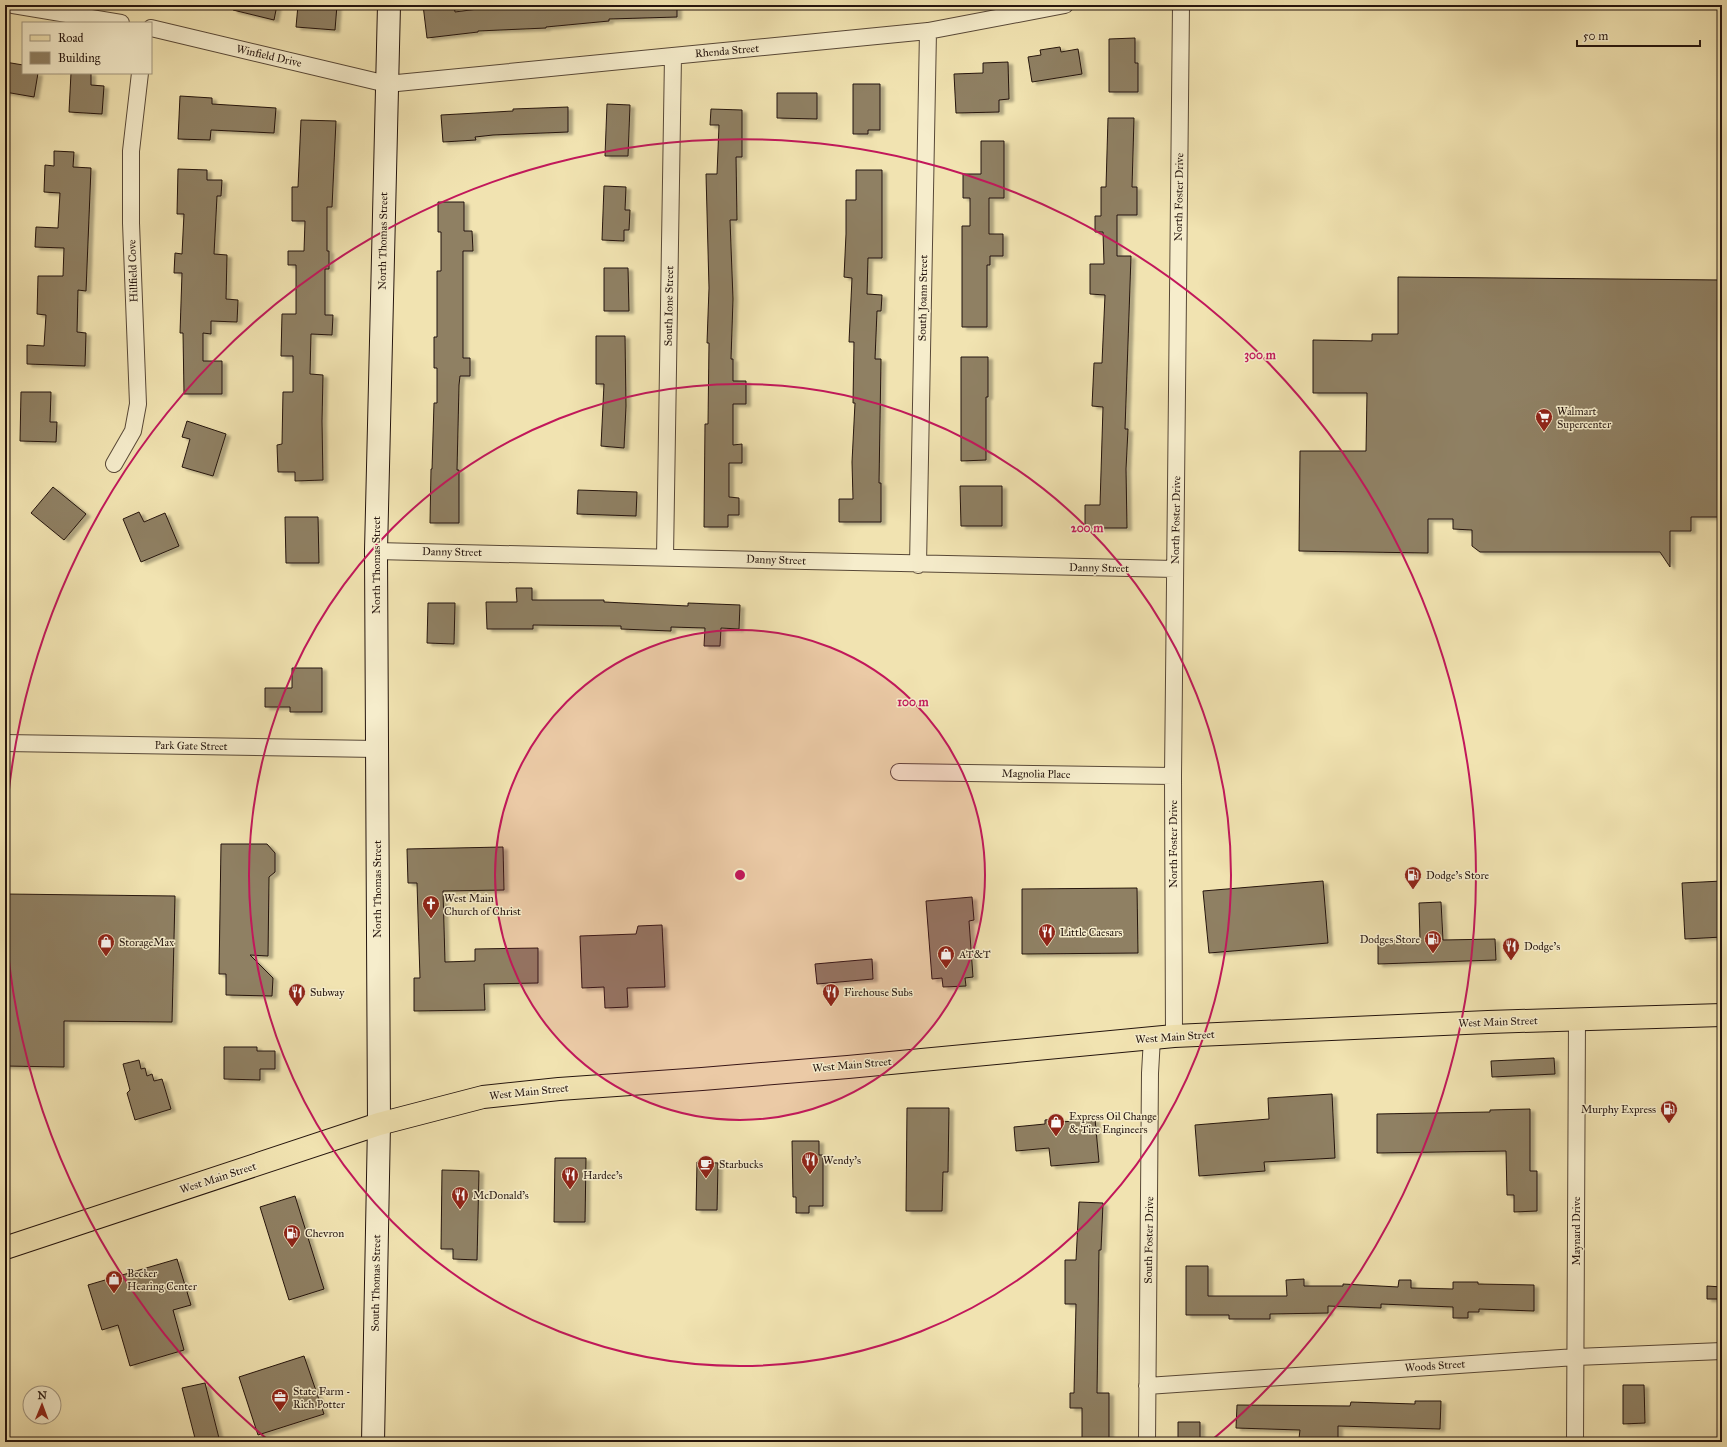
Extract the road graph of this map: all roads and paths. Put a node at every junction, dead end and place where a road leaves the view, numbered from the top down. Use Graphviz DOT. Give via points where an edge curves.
graph roads {
  1 [pos="13,5"];
  2 [pos="389,5"];
  3 [pos="1065,5"];
  4 [pos="1182,5"];
  5 [pos="115,22"];
  6 [pos="152,28"];
  7 [pos="928,31"];
  8 [pos="673,56"];
  9 [pos="140,74"];
  10 [pos="387,84"];
  11 [pos="114,464"];
  12 [pos="376,551"];
  13 [pos="665,557"];
  14 [pos="918,565"];
  15 [pos="1175,569"];
  16 [pos="5,743"];
  17 [pos="376,749"];
  18 [pos="899,772"];
  19 [pos="1173,776"];
  20 [pos="1722,1015"];
  21 [pos="1577,1019"];
  22 [pos="1174,1036"];
  23 [pos="1152,1038"];
  24 [pos="379,1124"];
  25 [pos="5,1248"];
  26 [pos="1722,1351"];
  27 [pos="1576,1356"];
  28 [pos="1147,1386"];
  29 [pos="373,1442"];
  30 [pos="1147,1442"];
  31 [pos="1575,1442"];
  1 -- 5 [label="street"];
  2 -- 10 [label="street, North Thomas Street"];
  3 -- 7 [label="street, Rhenda Street"];
  4 -- 15 [label="street, North Foster Drive"];
  6 -- 10 [label="street, Winfield Drive"];
  7 -- 8 [label="street, Rhenda Street"];
  7 -- 14 [label="street, South Joann Street"];
  8 -- 10 [label="street, Rhenda Street"];
  8 -- 13 [label="street, South Ione Street"];
  9 -- 11 [label="street, Hillfield Cove" via="130,151 138,404 133,431"];
  10 -- 12 [label="street, North Thomas Street"];
  12 -- 13 [label="street, Danny Street"];
  12 -- 17 [label="street, North Thomas Street"];
  13 -- 14 [label="street, Danny Street"];
  14 -- 15 [label="street, Danny Street"];
  15 -- 19 [label="street, North Foster Drive"];
  16 -- 17 [label="street, Park Gate Street"];
  17 -- 24 [label="street, North Thomas Street"];
  18 -- 19 [label="street, Magnolia Place"];
  19 -- 22 [label="street, North Foster Drive"];
  20 -- 21 [label="main road, West Main Street"];
  21 -- 22 [label="main road, West Main Street"];
  21 -- 27 [label="street, Maynard Drive"];
  22 -- 23 [label="main road, West Main Street"];
  23 -- 24 [label="main road, West Main Street" via="483,1097"];
  23 -- 28 [label="street, South Foster Drive"];
  24 -- 25 [label="main road, West Main Street"];
  24 -- 29 [label="street, South Thomas Street"];
  26 -- 27 [label="street, Woods Street"];
  27 -- 28 [label="street, Woods Street"];
  27 -- 31 [label="street, Maynard Drive"];
  28 -- 30 [label="street, South Foster Drive"];
}
